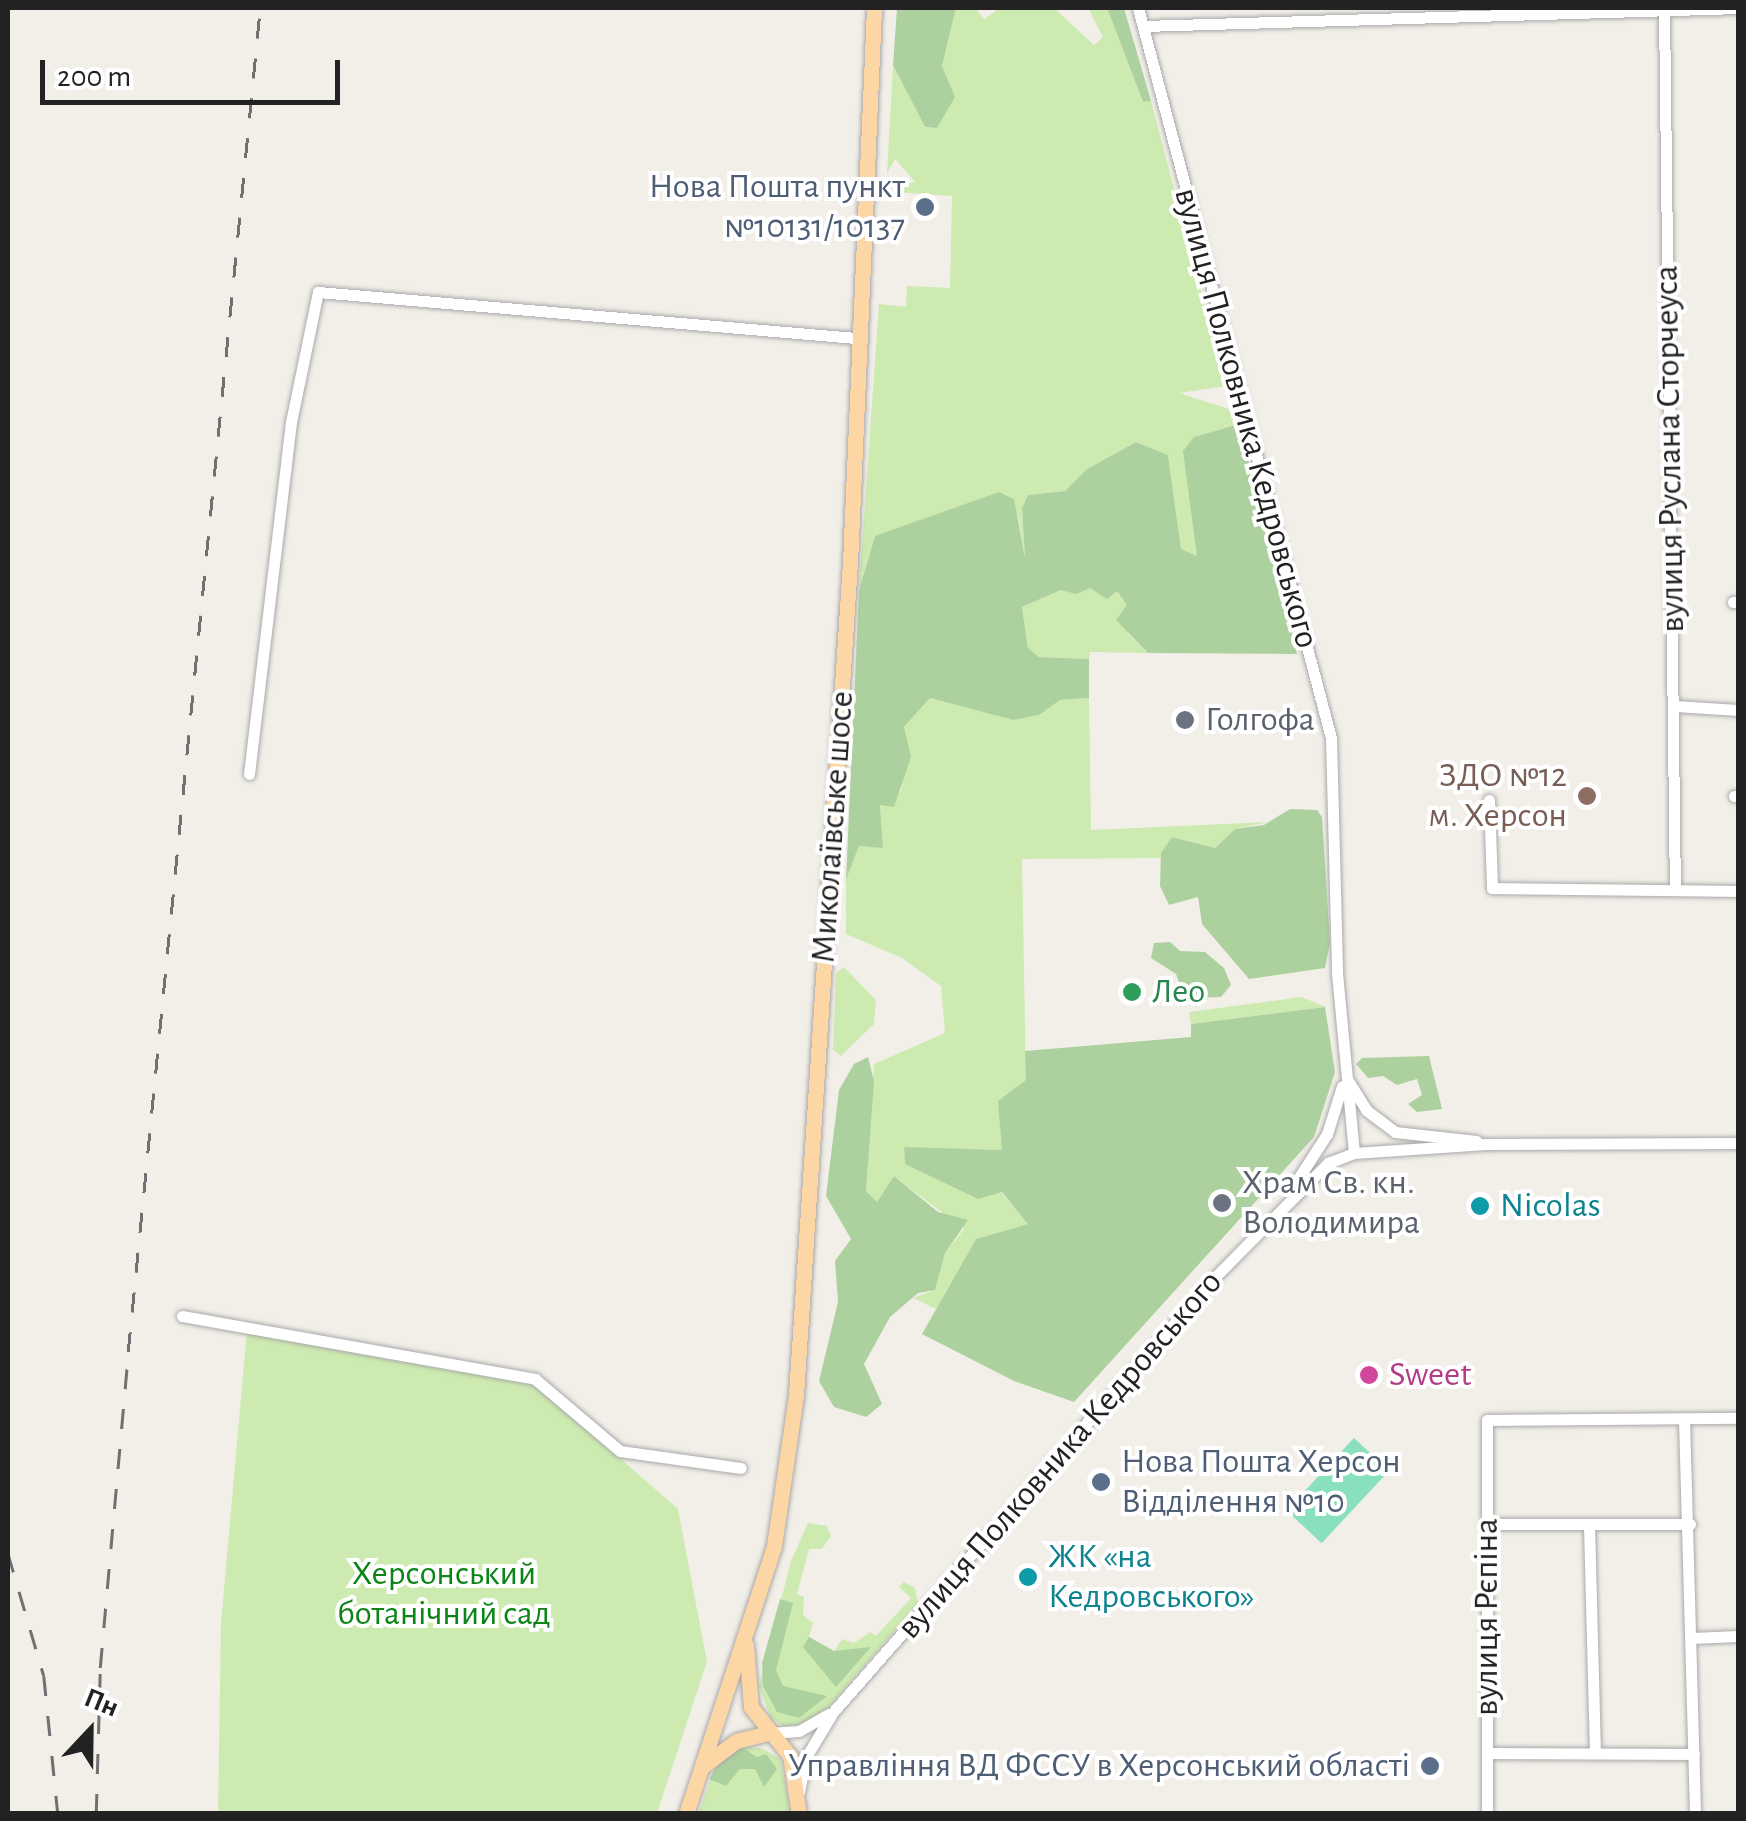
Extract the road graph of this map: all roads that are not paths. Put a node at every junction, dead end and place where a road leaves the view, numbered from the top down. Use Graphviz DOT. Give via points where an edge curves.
graph roads {
  1 [pos="874,8"];
  2 [pos="1138,8"];
  3 [pos="1664,8"];
  4 [pos="1738,8"];
  5 [pos="1143,26"];
  6 [pos="856,338"];
  7 [pos="1675,706"];
  8 [pos="1738,710"];
  9 [pos="249,774"];
  10 [pos="1489,800"];
  11 [pos="1675,890"];
  12 [pos="1738,891"];
  13 [pos="1344,1071"];
  14 [pos="1738,1143"];
  15 [pos="1486,1144"];
  16 [pos="1354,1153"];
  17 [pos="1287,1198"];
  18 [pos="182,1316"];
  19 [pos="1738,1418"];
  20 [pos="1684,1419"];
  21 [pos="741,1468"];
  22 [pos="1486,1524"];
  23 [pos="1690,1524"];
  24 [pos="1588,1525"];
  25 [pos="1738,1636"];
  26 [pos="1691,1638"];
  27 [pos="746,1642"];
  28 [pos="832,1712"];
  29 [pos="770,1733"];
  30 [pos="1487,1754"];
  31 [pos="1595,1754"];
  32 [pos="1694,1754"];
  33 [pos="700,1769"];
  34 [pos="799,1792"];
  35 [pos="686,1814"];
  36 [pos="799,1814"];
  37 [pos="1487,1814"];
  38 [pos="1695,1814"];
  1 -- 6 [label="main road, Миколаївське шосе"];
  2 -- 5 [label="street, вулиця Полковника Кедровського"];
  3 -- 4 [label="street"];
  3 -- 5 [label="street"];
  3 -- 7 [label="street, вулиця Руслана Сторчеуса"];
  5 -- 13 [label="street, вулиця Полковника Кедровського" via="1330,738"];
  6 -- 9 [label="street" via="318,292 291,422"];
  6 -- 27 [label="main road, Миколаївське шосе" via="850,563 796,1395 780,1518"];
  7 -- 8 [label="street"];
  7 -- 11 [label="street, вулиця Руслана Сторчеуса"];
  10 -- 11 [label="street" via="1492,888"];
  11 -- 12 [label="street"];
  13 -- 15 [label="street, вулиця Полковника Кедровського" via="1366,1110 1395,1132"];
  13 -- 16 [label="street, вулиця Полковника Кедровського"];
  13 -- 17 [label="street, вулиця Полковника Кедровського" via="1332,1125"];
  14 -- 15 [label="street"];
  15 -- 16 [label="street"];
  16 -- 17 [label="street, вулиця Полковника Кедровського" via="1328,1162"];
  17 -- 28 [label="street, вулиця Полковника Кедровського"];
  18 -- 21 [label="street" via="535,1379 620,1451"];
  19 -- 20 [label="street"];
  20 -- 22 [label="street, вулиця Рєпіна" via="1487,1420"];
  20 -- 23 [label="street"];
  22 -- 24 [label="street"];
  22 -- 30 [label="street, вулиця Рєпіна"];
  23 -- 24 [label="street"];
  23 -- 26 [label="street"];
  24 -- 31 [label="street"];
  25 -- 26 [label="street"];
  26 -- 32 [label="street"];
  27 -- 29 [label="main road, Миколаївське шосе" via="747,1695"];
  27 -- 33 [label="main road, Миколаївське шосе" via="730,1671"];
  28 -- 29 [label="street, вулиця Полковника Кедровського" via="799,1731"];
  28 -- 34 [label="street, вулиця Полковника Кедровського" via="806,1758"];
  29 -- 33 [label="main road" via="736,1741"];
  29 -- 34 [label="main road, Миколаївське шосе" via="790,1756"];
  30 -- 31 [label="street"];
  30 -- 37 [label="street, вулиця Рєпіна"];
  31 -- 32 [label="street"];
  32 -- 38 [label="street"];
  33 -- 35 [label="main road, Миколаївське шосе"];
  34 -- 36 [label="main road"];
}
